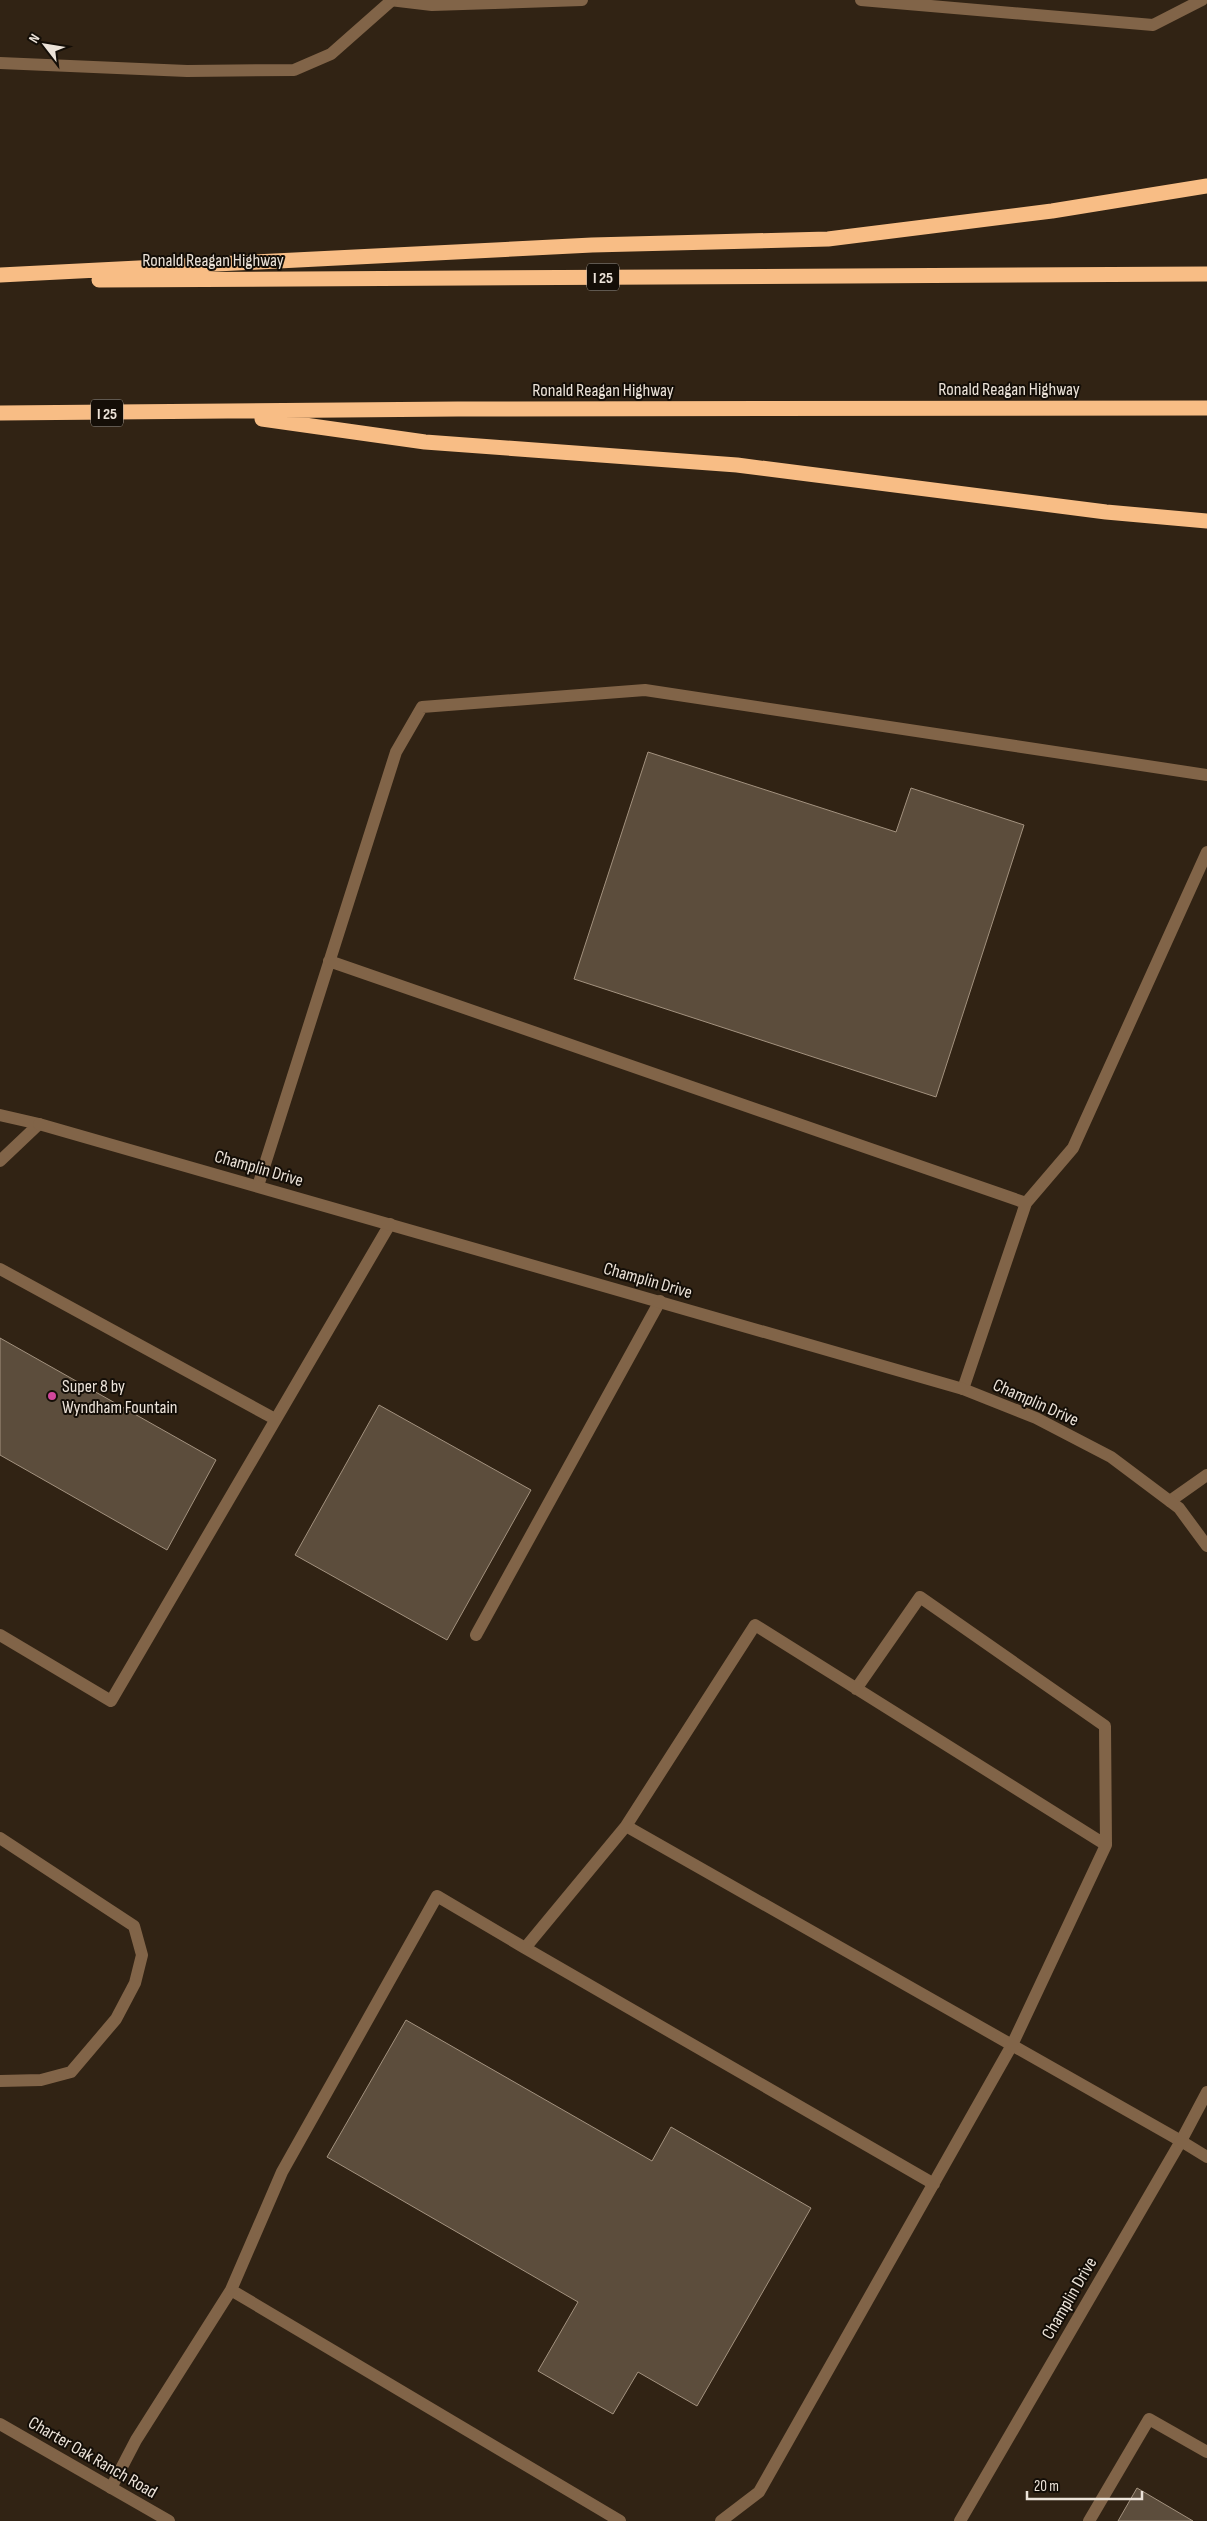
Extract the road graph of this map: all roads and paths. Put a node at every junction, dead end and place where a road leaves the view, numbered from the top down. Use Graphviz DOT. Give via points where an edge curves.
graph roads {
  1 [pos="391,0"];
  2 [pos="582,0"];
  3 [pos="861,0"];
  4 [pos="1202,0"];
  5 [pos="0,63"];
  6 [pos="1207,186"];
  7 [pos="1207,274"];
  8 [pos="0,276"];
  9 [pos="0,281"];
  10 [pos="1207,408"];
  11 [pos="0,413"];
  12 [pos="214,413"];
  13 [pos="1207,521"];
  14 [pos="1207,775"];
  15 [pos="1207,852"];
  16 [pos="329,962"];
  17 [pos="0,1115"];
  18 [pos="39,1124"];
  19 [pos="0,1160"];
  20 [pos="258,1186"];
  21 [pos="1026,1203"];
  22 [pos="390,1224"];
  23 [pos="0,1269"];
  24 [pos="660,1301"];
  25 [pos="963,1389"];
  26 [pos="275,1418"];
  27 [pos="1207,1475"];
  28 [pos="1170,1501"];
  29 [pos="1207,1546"];
  30 [pos="0,1634"];
  31 [pos="476,1635"];
  32 [pos="856,1688"];
  33 [pos="626,1826"];
  34 [pos="0,1838"];
  35 [pos="1106,1845"];
  36 [pos="525,1948"];
  37 [pos="1012,2045"];
  38 [pos="0,2081"];
  39 [pos="1207,2092"];
  40 [pos="1181,2141"];
  41 [pos="1207,2157"];
  42 [pos="934,2184"];
  43 [pos="231,2290"];
  44 [pos="0,2424"];
  45 [pos="1207,2452"];
  46 [pos="111,2488"];
  47 [pos="169,2521"];
  48 [pos="620,2521"];
  49 [pos="721,2521"];
  50 [pos="960,2521"];
  51 [pos="1089,2521"];
  1 -- 2 [label="street" via="432,5"];
  1 -- 5 [label="street" via="331,54 294,70 187,71"];
  3 -- 4 [label="street" via="1154,25"];
  6 -- 8 [label="highway" via="1052,211 828,239 592,245"];
  7 -- 9 [label="highway, Ronald Reagan Highway / I 25"];
  10 -- 12 [label="highway, Ronald Reagan Highway / I 25" via="458,409"];
  11 -- 12 [label="highway, Ronald Reagan Highway / I 25"];
  12 -- 13 [label="highway" via="425,442 737,465 1106,512"];
  14 -- 16 [label="street" via="645,690 422,707 396,752"];
  15 -- 21 [label="street" via="1073,1148"];
  16 -- 20 [label="street"];
  16 -- 21 [label="street"];
  17 -- 18 [label="street, Champlin Drive"];
  18 -- 19 [label="street"];
  18 -- 20 [label="street, Champlin Drive"];
  20 -- 22 [label="street, Champlin Drive"];
  21 -- 25 [label="street"];
  22 -- 24 [label="street, Champlin Drive"];
  22 -- 26 [label="street"];
  23 -- 26 [label="street"];
  24 -- 25 [label="street, Champlin Drive"];
  24 -- 31 [label="street"];
  25 -- 28 [label="street, Champlin Drive" via="1036,1418 1111,1457"];
  26 -- 30 [label="street" via="111,1700"];
  27 -- 28 [label="street"];
  28 -- 29 [label="street, Champlin Drive" via="1179,1508"];
  32 -- 33 [label="street" via="755,1625"];
  32 -- 35 [label="street"];
  32 -- 35 [label="street" via="920,1597 1105,1726"];
  33 -- 36 [label="street"];
  33 -- 37 [label="street"];
  34 -- 38 [label="street" via="134,1926 142,1955 134,1983 116,2019 71,2072 41,2080"];
  35 -- 37 [label="street"];
  36 -- 42 [label="street"];
  36 -- 43 [label="street" via="437,1896 282,2172"];
  37 -- 40 [label="street"];
  37 -- 42 [label="street"];
  39 -- 40 [label="street, Champlin Drive"];
  40 -- 41 [label="street"];
  40 -- 50 [label="street, Champlin Drive"];
  42 -- 49 [label="street" via="759,2492"];
  43 -- 46 [label="street" via="136,2440"];
  43 -- 48 [label="street"];
  44 -- 46 [label="street, Charter Oak Ranch Road"];
  45 -- 51 [label="street" via="1149,2419"];
  46 -- 47 [label="street, Charter Oak Ranch Road"];
}
